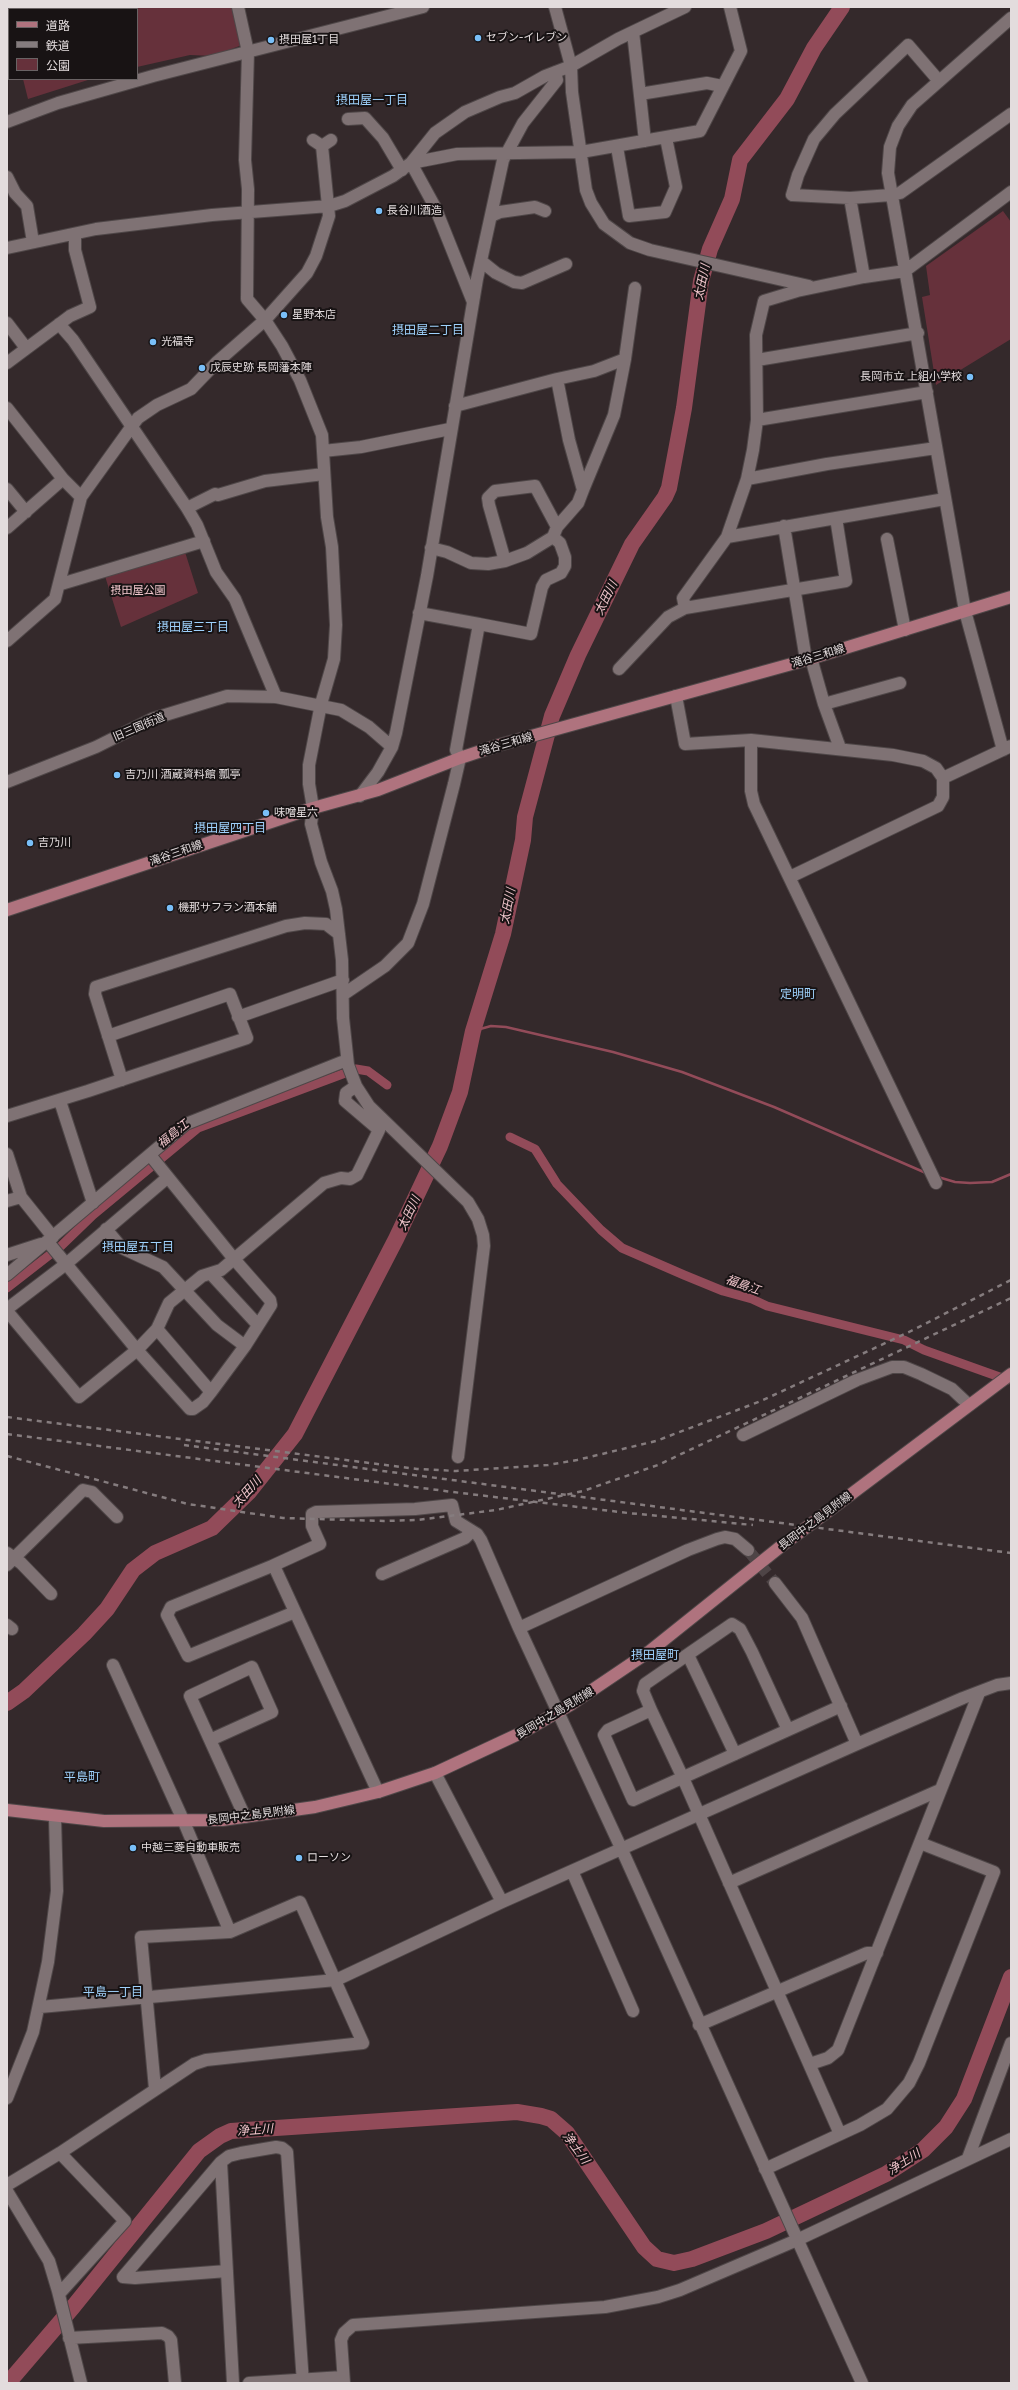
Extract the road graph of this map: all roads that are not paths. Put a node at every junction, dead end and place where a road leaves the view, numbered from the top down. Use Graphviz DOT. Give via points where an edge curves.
graph roads {
  1 [pos="238,7"];
  2 [pos="423,7"];
  3 [pos="555,7"];
  4 [pos="685,7"];
  5 [pos="730,7"];
  6 [pos="1011,18"];
  7 [pos="633,32"];
  8 [pos="248,52"];
  9 [pos="571,66"];
  10 [pos="555,72"];
  11 [pos="939,81"];
  12 [pos="722,86"];
  13 [pos="640,94"];
  14 [pos="1011,114"];
  15 [pos="348,119"];
  16 [pos="7,122"];
  17 [pos="666,138"];
  18 [pos="644,141"];
  19 [pos="322,142"];
  20 [pos="617,146"];
  21 [pos="580,152"];
  22 [pos="508,153"];
  23 [pos="406,166"];
  24 [pos="7,177"];
  25 [pos="1011,192"];
  26 [pos="891,196"];
  27 [pos="850,198"];
  28 [pos="329,206"];
  29 [pos="545,211"];
  30 [pos="247,212"];
  31 [pos="490,216"];
  32 [pos="75,234"];
  33 [pos="33,242"];
  34 [pos="7,248"];
  35 [pos="481,261"];
  36 [pos="566,264"];
  37 [pos="905,271"];
  38 [pos="864,276"];
  39 [pos="635,288"];
  40 [pos="814,288"];
  41 [pos="474,305"];
  42 [pos="266,320"];
  43 [pos="7,324"];
  44 [pos="59,324"];
  45 [pos="918,333"];
  46 [pos="26,348"];
  47 [pos="625,359"];
  48 [pos="757,360"];
  49 [pos="7,363"];
  50 [pos="557,379"];
  51 [pos="927,392"];
  52 [pos="455,406"];
  53 [pos="7,408"];
  54 [pos="757,420"];
  55 [pos="132,426"];
  56 [pos="450,429"];
  57 [pos="936,448"];
  58 [pos="323,451"];
  59 [pos="324,474"];
  60 [pos="62,479"];
  61 [pos="747,479"];
  62 [pos="7,489"];
  63 [pos="583,490"];
  64 [pos="81,497"];
  65 [pos="944,499"];
  66 [pos="187,508"];
  67 [pos="26,512"];
  68 [pos="836,518"];
  69 [pos="784,526"];
  70 [pos="7,528"];
  71 [pos="555,532"];
  72 [pos="727,537"];
  73 [pos="887,538"];
  74 [pos="204,541"];
  75 [pos="431,548"];
  76 [pos="505,561"];
  77 [pos="61,584"];
  78 [pos="796,590"];
  79 [pos="1011,597"];
  80 [pos="685,608"];
  81 [pos="965,611"];
  82 [pos="419,613"];
  83 [pos="479,624"];
  84 [pos="905,630"];
  85 [pos="7,641"];
  86 [pos="809,659"];
  87 [pos="619,669"];
  88 [pos="900,683"];
  89 [pos="676,696"];
  90 [pos="276,697"];
  91 [pos="321,704"];
  92 [pos="824,704"];
  93 [pos="752,740"];
  94 [pos="392,747"];
  95 [pos="840,748"];
  96 [pos="1007,748"];
  97 [pos="460,758"];
  98 [pos="943,778"];
  99 [pos="7,782"];
  100 [pos="360,796"];
  101 [pos="313,808"];
  102 [pos="790,877"];
  103 [pos="7,910"];
  104 [pos="338,934"];
  105 [pos="343,980"];
  106 [pos="344,994"];
  107 [pos="238,1017"];
  108 [pos="108,1036"];
  109 [pos="348,1063"];
  110 [pos="122,1080"];
  111 [pos="354,1083"];
  112 [pos="60,1101"];
  113 [pos="7,1116"];
  114 [pos="7,1154"];
  115 [pos="151,1157"];
  116 [pos="164,1174"];
  117 [pos="936,1183"];
  118 [pos="21,1197"];
  119 [pos="7,1201"];
  120 [pos="93,1203"];
  121 [pos="106,1230"];
  122 [pos="50,1241"];
  123 [pos="7,1255"];
  124 [pos="234,1259"];
  125 [pos="65,1262"];
  126 [pos="211,1274"];
  127 [pos="7,1275"];
  128 [pos="185,1290"];
  129 [pos="7,1310"];
  130 [pos="258,1325"];
  131 [pos="157,1328"];
  132 [pos="245,1346"];
  133 [pos="137,1350"];
  134 [pos="1011,1374"];
  135 [pos="211,1392"];
  136 [pos="969,1405"];
  137 [pos="743,1435"];
  138 [pos="458,1457"];
  139 [pos="117,1517"];
  140 [pos="472,1531"];
  141 [pos="748,1550"];
  142 [pos="9,1559"];
  143 [pos="274,1566"];
  144 [pos="382,1574"];
  145 [pos="776,1583"];
  146 [pos="51,1594"];
  147 [pos="296,1612"];
  148 [pos="519,1628"];
  149 [pos="688,1655"];
  150 [pos="113,1665"];
  151 [pos="1011,1683"];
  152 [pos="979,1693"];
  153 [pos="841,1706"];
  154 [pos="651,1710"];
  155 [pos="557,1713"];
  156 [pos="788,1730"];
  157 [pos="210,1740"];
  158 [pos="857,1744"];
  159 [pos="736,1754"];
  160 [pos="435,1773"];
  161 [pos="683,1778"];
  162 [pos="940,1790"];
  163 [pos="378,1792"];
  164 [pos="7,1810"];
  165 [pos="699,1816"];
  166 [pos="245,1817"];
  167 [pos="55,1818"];
  168 [pos="184,1822"];
  169 [pos="920,1843"];
  170 [pos="622,1850"];
  171 [pos="572,1871"];
  172 [pos="729,1883"];
  173 [pos="502,1902"];
  174 [pos="230,1932"];
  175 [pos="877,1953"];
  176 [pos="336,1980"];
  177 [pos="779,1992"];
  178 [pos="146,1997"];
  179 [pos="40,2008"];
  180 [pos="632,2011"];
  181 [pos="699,2025"];
  182 [pos="1011,2043"];
  183 [pos="810,2064"];
  184 [pos="155,2088"];
  185 [pos="7,2098"];
  186 [pos="840,2134"];
  187 [pos="1011,2139"];
  188 [pos="60,2153"];
  189 [pos="968,2158"];
  190 [pos="221,2162"];
  191 [pos="764,2168"];
  192 [pos="7,2185"];
  193 [pos="7,2191"];
  194 [pos="797,2240"];
  195 [pos="227,2271"];
  196 [pos="59,2294"];
  197 [pos="69,2335"];
  198 [pos="344,2380"];
  199 [pos="303,2381"];
  200 [pos="81,2383"];
  201 [pos="175,2383"];
  202 [pos="233,2383"];
  203 [pos="249,2383"];
  204 [pos="862,2383"];
  1 -- 8 [label="street"];
  2 -- 8 [label="street"];
  3 -- 9 [label="street"];
  4 -- 7 [label="street"];
  5 -- 12 [label="street" via="741,51"];
  6 -- 11 [label="street"];
  7 -- 9 [label="street"];
  7 -- 13 [label="street"];
  8 -- 16 [label="street" via="90,93"];
  8 -- 30 [label="street" via="245,160"];
  9 -- 10 [label="street"];
  9 -- 21 [label="street"];
  10 -- 22 [label="street" via="557,80 523,123"];
  10 -- 23 [label="street" via="450,122 435,133"];
  11 -- 26 [label="street" via="912,105 898,126 888,158"];
  11 -- 27 [label="street" via="908,45 836,114 814,139 792,195"];
  12 -- 13 [label="street" via="707,83"];
  12 -- 17 [label="street" via="700,131"];
  13 -- 18 [label="street"];
  14 -- 26 [label="street" via="900,193"];
  15 -- 23 [label="street" via="365,118"];
  17 -- 18 [label="street"];
  17 -- 20 [label="street" via="676,188 665,212 629,216"];
  18 -- 20 [label="street"];
  19 -- 28 [label="street"];
  20 -- 21 [label="street"];
  21 -- 22 [label="street"];
  21 -- 40 [label="street" via="586,190 591,203 604,224 630,243 663,254"];
  22 -- 23 [label="street" via="457,154"];
  22 -- 31 [label="street" via="503,160"];
  23 -- 28 [label="street" via="355,197"];
  23 -- 41 [label="street" via="435,207"];
  24 -- 33 [label="street" via="27,206"];
  25 -- 37 [label="street"];
  26 -- 27 [label="street"];
  26 -- 37 [label="street"];
  27 -- 38 [label="street"];
  28 -- 30 [label="street"];
  28 -- 42 [label="street" via="328,223 307,273"];
  29 -- 31 [label="street" via="535,207"];
  30 -- 32 [label="street" via="161,220"];
  30 -- 42 [label="street" via="248,299"];
  31 -- 35 [label="street"];
  32 -- 33 [label="street"];
  32 -- 44 [label="street" via="75,250 90,307"];
  33 -- 34 [label="street"];
  35 -- 36 [label="street" via="496,273 522,283"];
  35 -- 41 [label="street"];
  37 -- 38 [label="street"];
  37 -- 45 [label="street"];
  38 -- 40 [label="street"];
  39 -- 47 [label="street"];
  40 -- 48 [label="street" via="764,301 758,319"];
  41 -- 52 [label="street"];
  42 -- 55 [label="street" via="217,362 191,389 157,405 138,418"];
  42 -- 58 [label="street" via="303,387 320,428"];
  43 -- 46 [label="street"];
  44 -- 46 [label="street"];
  44 -- 55 [label="street" via="73,340"];
  45 -- 48 [label="street"];
  45 -- 51 [label="street"];
  46 -- 49 [label="street"];
  47 -- 50 [label="street" via="594,371"];
  47 -- 63 [label="street" via="614,416"];
  48 -- 54 [label="street"];
  50 -- 52 [label="street"];
  50 -- 63 [label="street" via="569,440"];
  51 -- 54 [label="street"];
  51 -- 57 [label="street"];
  52 -- 56 [label="street"];
  53 -- 60 [label="street"];
  54 -- 61 [label="street"];
  55 -- 64 [label="street"];
  55 -- 66 [label="street"];
  56 -- 58 [label="street" via="361,447"];
  56 -- 75 [label="street"];
  57 -- 61 [label="street"];
  57 -- 65 [label="street"];
  58 -- 59 [label="street"];
  59 -- 66 [label="street" via="265,480 215,494"];
  59 -- 91 [label="street" via="332,546 336,626 334,659"];
  60 -- 64 [label="street"];
  60 -- 67 [label="street"];
  61 -- 72 [label="street"];
  62 -- 67 [label="street"];
  63 -- 71 [label="street" via="578,503"];
  64 -- 77 [label="street"];
  65 -- 68 [label="street"];
  65 -- 81 [label="street"];
  66 -- 74 [label="street"];
  67 -- 70 [label="street"];
  68 -- 69 [label="street"];
  68 -- 78 [label="street" via="846,581"];
  69 -- 72 [label="street"];
  69 -- 78 [label="street"];
  71 -- 76 [label="street" via="527,554"];
  71 -- 76 [label="street" via="535,486 495,491 488,498 488,505"];
  71 -- 83 [label="street" via="565,557 565,566 561,573 546,580 542,587 531,634"];
  72 -- 80 [label="street" via="683,598"];
  73 -- 84 [label="street"];
  74 -- 77 [label="street"];
  74 -- 90 [label="street" via="216,572 235,599"];
  75 -- 76 [label="street" via="471,563"];
  75 -- 82 [label="street"];
  77 -- 85 [label="street" via="50,605"];
  78 -- 80 [label="street"];
  78 -- 86 [label="street"];
  79 -- 81 [label="main road, 滝谷三和線"];
  80 -- 87 [label="street" via="668,617"];
  81 -- 84 [label="main road, 滝谷三和線"];
  81 -- 96 [label="street"];
  82 -- 83 [label="street"];
  82 -- 94 [label="street"];
  83 -- 97 [label="street" via="456,750"];
  84 -- 86 [label="main road, 滝谷三和線"];
  86 -- 89 [label="main road, 滝谷三和線"];
  86 -- 92 [label="street"];
  88 -- 92 [label="street"];
  89 -- 93 [label="street" via="685,744"];
  89 -- 97 [label="main road, 滝谷三和線"];
  90 -- 91 [label="street, 旧三国街道"];
  90 -- 99 [label="street, 旧三国街道" via="218,697 152,719 96,746"];
  91 -- 94 [label="street, 旧三国街道" via="353,716"];
  91 -- 101 [label="street" via="309,765"];
  92 -- 95 [label="street"];
  93 -- 95 [label="street"];
  93 -- 102 [label="street" via="751,791 754,804"];
  94 -- 100 [label="street"];
  95 -- 98 [label="street" via="892,754 923,761 936,768"];
  96 -- 98 [label="street"];
  97 -- 100 [label="main road, 滝谷三和線"];
  97 -- 106 [label="street" via="419,918 410,938 402,950 385,966"];
  98 -- 102 [label="street" via="943,797 938,806"];
  100 -- 101 [label="main road, 滝谷三和線"];
  101 -- 103 [label="main road, 滝谷三和線"];
  101 -- 104 [label="street" via="311,824 332,891"];
  102 -- 117 [label="street"];
  104 -- 105 [label="street"];
  104 -- 108 [label="street" via="326,924 305,923 286,926 99,985 94,994"];
  105 -- 106 [label="street"];
  105 -- 107 [label="street"];
  106 -- 109 [label="street" via="343,1018"];
  107 -- 108 [label="street" via="230,994"];
  107 -- 110 [label="street" via="247,1038"];
  108 -- 110 [label="street"];
  109 -- 111 [label="street"];
  109 -- 115 [label="street" via="195,1119 186,1124"];
  110 -- 112 [label="street"];
  111 -- 124 [label="street" via="346,1093 345,1101 379,1130 357,1175 350,1179 341,1178 324,1183"];
  111 -- 138 [label="street" via="369,1106 391,1126 391,1129 464,1197 478,1219 484,1246"];
  112 -- 113 [label="street"];
  112 -- 120 [label="street"];
  114 -- 118 [label="street"];
  115 -- 116 [label="street"];
  115 -- 120 [label="street"];
  116 -- 121 [label="street"];
  116 -- 124 [label="street"];
  118 -- 119 [label="street"];
  118 -- 122 [label="street"];
  120 -- 122 [label="street"];
  121 -- 125 [label="street"];
  121 -- 128 [label="street" via="122,1248 163,1267"];
  122 -- 123 [label="street"];
  122 -- 125 [label="street"];
  122 -- 127 [label="street"];
  124 -- 126 [label="street" via="221,1270"];
  124 -- 130 [label="street" via="270,1300 268,1312"];
  125 -- 129 [label="street"];
  125 -- 133 [label="street"];
  126 -- 128 [label="street" via="202,1276"];
  126 -- 130 [label="street"];
  128 -- 131 [label="street" via="169,1303"];
  128 -- 132 [label="street" via="217,1325"];
  129 -- 133 [label="street" via="79,1397"];
  130 -- 132 [label="street"];
  131 -- 133 [label="street"];
  131 -- 135 [label="street"];
  132 -- 135 [label="street"];
  133 -- 135 [label="street" via="186,1407 193,1410"];
  134 -- 136 [label="main road, 長岡中之島見附線"];
  136 -- 137 [label="street" via="952,1389 904,1367 892,1367 857,1380"];
  136 -- 155 [label="main road, 長岡中之島見附線, bridge" via="780,1547 650,1651"];
  139 -- 142 [label="street" via="92,1492 83,1490"];
  140 -- 143 [label="street" via="456,1521 452,1505 415,1510 316,1512 312,1514 312,1526 320,1544"];
  140 -- 144 [label="street" via="465,1538"];
  140 -- 148 [label="street" via="481,1540"];
  141 -- 148 [label="street" via="735,1539 718,1539 681,1553"];
  142 -- 146 [label="street" via="21,1563"];
  143 -- 147 [label="street"];
  143 -- 147 [label="street" via="171,1607 168,1615 188,1656"];
  145 -- 153 [label="street" via="802,1618"];
  147 -- 163 [label="street"];
  148 -- 155 [label="street"];
  149 -- 154 [label="street" via="645,1684 643,1691"];
  149 -- 156 [label="street" via="732,1624 740,1628"];
  149 -- 159 [label="street"];
  150 -- 168 [label="street"];
  151 -- 152 [label="street" via="997,1685"];
  152 -- 158 [label="street"];
  152 -- 162 [label="street"];
  153 -- 156 [label="street"];
  153 -- 158 [label="street"];
  154 -- 161 [label="street"];
  154 -- 161 [label="street" via="608,1730 604,1735 633,1800"];
  155 -- 160 [label="main road, 長岡中之島見附線" via="491,1748"];
  155 -- 170 [label="street"];
  156 -- 159 [label="street"];
  157 -- 157 [label="street" via="190,1696 252,1667 272,1712"];
  157 -- 166 [label="street"];
  158 -- 165 [label="street"];
  159 -- 161 [label="street"];
  160 -- 163 [label="main road, 長岡中之島見附線"];
  160 -- 173 [label="street"];
  161 -- 165 [label="street"];
  162 -- 169 [label="street"];
  162 -- 172 [label="street"];
  163 -- 166 [label="main road, 長岡中之島見附線" via="315,1807"];
  164 -- 167 [label="main road, 長岡中之島見附線"];
  165 -- 170 [label="street"];
  165 -- 172 [label="street"];
  166 -- 168 [label="main road, 長岡中之島見附線"];
  167 -- 168 [label="main road, 長岡中之島見附線" via="104,1822"];
  167 -- 179 [label="street" via="57,1892"];
  168 -- 174 [label="street"];
  169 -- 175 [label="street"];
  169 -- 186 [label="street" via="994,1872 919,2064 909,2082 887,2109"];
  170 -- 171 [label="street"];
  170 -- 181 [label="street"];
  171 -- 173 [label="street"];
  171 -- 180 [label="street"];
  172 -- 177 [label="street"];
  173 -- 176 [label="street"];
  174 -- 176 [label="street" via="300,1902"];
  174 -- 178 [label="street" via="141,1937"];
  175 -- 177 [label="street" via="867,1953"];
  175 -- 183 [label="street" via="838,2050 828,2058"];
  176 -- 178 [label="street"];
  176 -- 184 [label="street" via="363,2043 206,2060"];
  177 -- 181 [label="street"];
  177 -- 183 [label="street"];
  178 -- 179 [label="street"];
  178 -- 184 [label="street"];
  179 -- 185 [label="street"];
  181 -- 191 [label="street"];
  182 -- 189 [label="street"];
  183 -- 186 [label="street"];
  184 -- 188 [label="street"];
  186 -- 191 [label="street"];
  187 -- 189 [label="street"];
  188 -- 192 [label="street"];
  188 -- 196 [label="street" via="125,2221"];
  189 -- 194 [label="street"];
  190 -- 195 [label="street"];
  190 -- 195 [label="street" via="123,2277"];
  190 -- 199 [label="street" via="229,2156 255,2150 276,2147 286,2152"];
  191 -- 194 [label="street"];
  193 -- 196 [label="street" via="49,2261"];
  194 -- 198 [label="street" via="680,2290 632,2304 353,2326 344,2332 341,2340"];
  194 -- 204 [label="street"];
  195 -- 202 [label="street"];
  196 -- 197 [label="street"];
  197 -- 200 [label="street"];
  197 -- 201 [label="street" via="162,2333 171,2340"];
  198 -- 199 [label="street"];
  199 -- 203 [label="street"];
}
